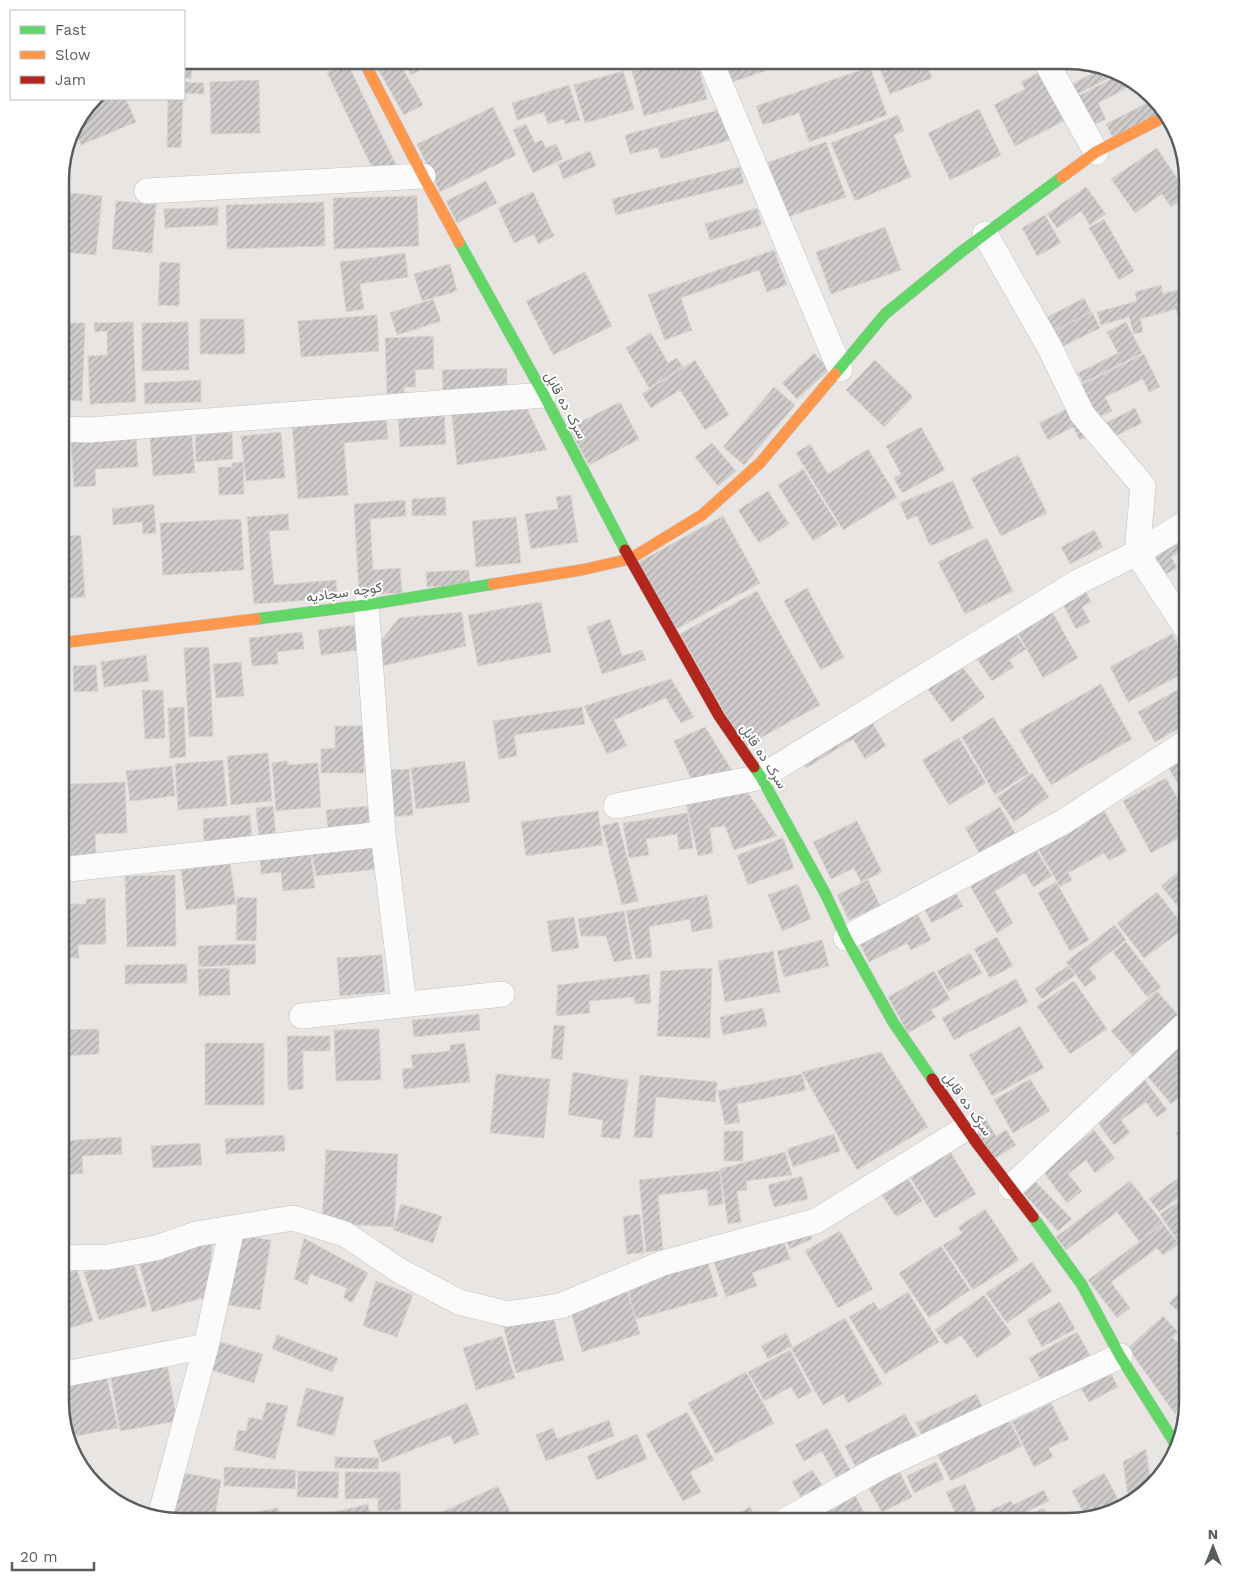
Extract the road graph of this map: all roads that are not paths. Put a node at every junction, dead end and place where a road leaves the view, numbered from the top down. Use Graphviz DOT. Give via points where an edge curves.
graph roads {
  1 [pos="369,69"];
  2 [pos="714,69"];
  3 [pos="1050,69"];
  4 [pos="1161,118"];
  5 [pos="1096,152"];
  6 [pos="423,176"];
  7 [pos="147,191"];
  8 [pos="986,234"];
  9 [pos="840,369"];
  10 [pos="544,394"];
  11 [pos="69,429"];
  12 [pos="1179,527"];
  13 [pos="1136,553"];
  14 [pos="630,559"];
  15 [pos="366,605"];
  16 [pos="1179,618"];
  17 [pos="69,642"];
  18 [pos="1179,747"];
  19 [pos="762,777"];
  20 [pos="616,806"];
  21 [pos="383,834"];
  22 [pos="69,869"];
  23 [pos="846,938"];
  24 [pos="502,994"];
  25 [pos="404,1004"];
  26 [pos="302,1016"];
  27 [pos="1179,1030"];
  28 [pos="966,1128"];
  29 [pos="1011,1187"];
  30 [pos="232,1228"];
  31 [pos="69,1258"];
  32 [pos="206,1346"];
  33 [pos="1120,1356"];
  34 [pos="69,1373"];
  35 [pos="1173,1440"];
  36 [pos="162,1511"];
  37 [pos="799,1513"];
  1 -- 6 [label="street, سرک ده قابل"];
  2 -- 9 [label="street"];
  3 -- 5 [label="street"];
  4 -- 5 [label="street, کوچه سجادیه"];
  5 -- 8 [label="street, کوچه سجادیه"];
  6 -- 7 [label="street"];
  6 -- 10 [label="street, سرک ده قابل"];
  8 -- 9 [label="street, کوچه سجادیه" via="885,314"];
  8 -- 13 [label="street" via="1050,348 1082,414 1143,486"];
  9 -- 14 [label="street, کوچه سجادیه" via="760,462 702,514"];
  10 -- 11 [label="street"];
  10 -- 14 [label="street, سرک ده قابل"];
  12 -- 13 [label="street"];
  13 -- 16 [label="street"];
  13 -- 19 [label="street" via="1078,582"];
  14 -- 15 [label="street, کوچه سجادیه"];
  14 -- 19 [label="street, سرک ده قابل" via="719,716"];
  15 -- 17 [label="street, کوچه سجادیه"];
  15 -- 21 [label="street"];
  18 -- 23 [label="street" via="1063,822"];
  19 -- 20 [label="street"];
  19 -- 23 [label="street, سرک ده قابل"];
  21 -- 22 [label="street"];
  21 -- 25 [label="street"];
  23 -- 28 [label="street, سرک ده قابل" via="893,1022"];
  24 -- 25 [label="street"];
  25 -- 26 [label="street"];
  27 -- 29 [label="street"];
  28 -- 29 [label="street, سرک ده قابل"];
  28 -- 30 [label="street" via="816,1221 662,1263 560,1306 508,1314 459,1302 400,1271 345,1234 293,1218"];
  29 -- 33 [label="street, سرک ده قابل" via="1082,1284"];
  30 -- 31 [label="street" via="108,1257"];
  30 -- 32 [label="street"];
  32 -- 34 [label="street"];
  32 -- 36 [label="street"];
  33 -- 35 [label="street, سرک ده قابل"];
  33 -- 37 [label="street" via="879,1468"];
}
